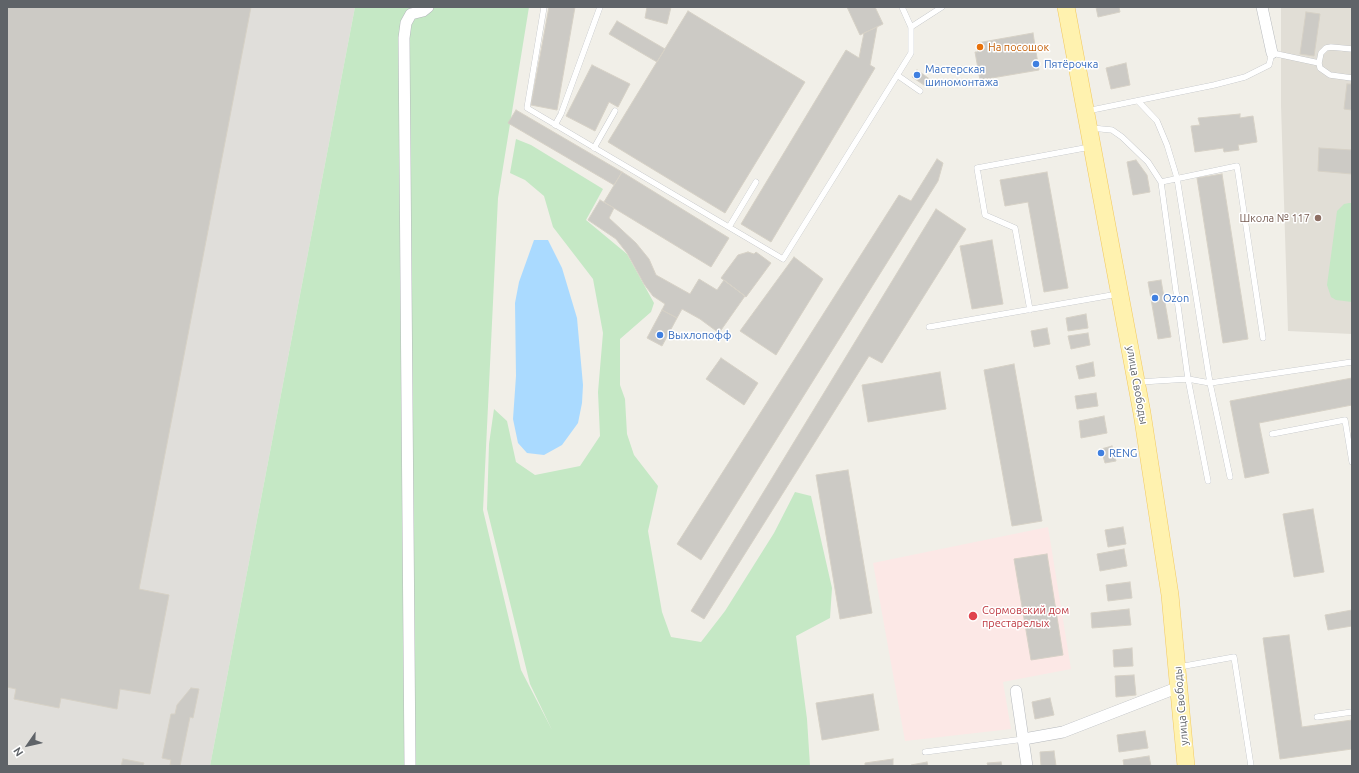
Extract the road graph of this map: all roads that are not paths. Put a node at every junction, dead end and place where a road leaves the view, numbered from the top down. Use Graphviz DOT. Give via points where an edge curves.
graph roads {
  1 [pos="428,7"];
  2 [pos="544,7"];
  3 [pos="600,7"];
  4 [pos="902,7"];
  5 [pos="942,7"];
  6 [pos="1066,7"];
  7 [pos="1262,7"];
  8 [pos="911,26"];
  9 [pos="1352,49"];
  10 [pos="1272,53"];
  11 [pos="1319,63"];
  12 [pos="897,75"];
  13 [pos="1352,78"];
  14 [pos="920,91"];
  15 [pos="1138,101"];
  16 [pos="615,111"];
  17 [pos="1086,111"];
  18 [pos="555,125"];
  19 [pos="1089,128"];
  20 [pos="1092,147"];
  21 [pos="594,148"];
  22 [pos="1177,178"];
  23 [pos="756,182"];
  24 [pos="1161,182"];
  25 [pos="729,227"];
  26 [pos="1120,293"];
  27 [pos="1030,310"];
  28 [pos="929,327"];
  29 [pos="1262,338"];
  30 [pos="1352,362"];
  31 [pos="1188,379"];
  32 [pos="1137,382"];
  33 [pos="1210,383"];
  34 [pos="1272,434"];
  35 [pos="1352,464"];
  36 [pos="1230,477"];
  37 [pos="1208,481"];
  38 [pos="1178,667"];
  39 [pos="1179,687"];
  40 [pos="1016,691"];
  41 [pos="1352,712"];
  42 [pos="1317,717"];
  43 [pos="1024,739"];
  44 [pos="925,752"];
  45 [pos="410,766"];
  46 [pos="1028,766"];
  47 [pos="1186,766"];
  48 [pos="1251,766"];
  1 -- 45 [label="street" via="411,14 406,23 404,38"];
  2 -- 18 [label="lane" via="527,108"];
  3 -- 18 [label="lane"];
  4 -- 8 [label="lane"];
  5 -- 8 [label="lane"];
  6 -- 17 [label="main road, улица Свободы"];
  7 -- 10 [label="street"];
  8 -- 12 [label="lane" via="911,53"];
  9 -- 11 [label="lane" via="1331,46 1326,48"];
  10 -- 11 [label="lane"];
  10 -- 15 [label="lane" via="1269,65 1245,77"];
  11 -- 13 [label="lane" via="1320,68 1330,75"];
  12 -- 14 [label="lane"];
  12 -- 25 [label="lane" via="783,259"];
  15 -- 17 [label="lane"];
  15 -- 22 [label="lane" via="1157,121 1168,145"];
  16 -- 21 [label="lane"];
  17 -- 19 [label="main road, улица Свободы"];
  18 -- 21 [label="lane"];
  19 -- 20 [label="main road, улица Свободы"];
  19 -- 24 [label="lane" via="1112,130 1122,137 1148,162"];
  20 -- 26 [label="main road, улица Свободы"];
  20 -- 27 [label="lane" via="977,168 985,215 1015,228"];
  21 -- 25 [label="lane"];
  22 -- 24 [label="lane"];
  22 -- 29 [label="lane" via="1237,166"];
  22 -- 33 [label="lane"];
  23 -- 25 [label="lane"];
  24 -- 31 [label="lane"];
  26 -- 27 [label="lane"];
  26 -- 32 [label="main road, улица Свободы"];
  27 -- 28 [label="lane"];
  30 -- 33 [label="lane"];
  31 -- 32 [label="lane"];
  31 -- 33 [label="lane"];
  31 -- 37 [label="lane"];
  32 -- 38 [label="main road, улица Свободы" via="1170,595"];
  33 -- 36 [label="lane"];
  34 -- 35 [label="lane" via="1345,420"];
  38 -- 39 [label="main road, улица Свободы"];
  38 -- 48 [label="lane" via="1234,657"];
  39 -- 43 [label="street" via="1063,732"];
  39 -- 47 [label="main road, улица Свободы"];
  40 -- 43 [label="street"];
  41 -- 42 [label="lane"];
  43 -- 44 [label="lane"];
  43 -- 46 [label="street"];
}
